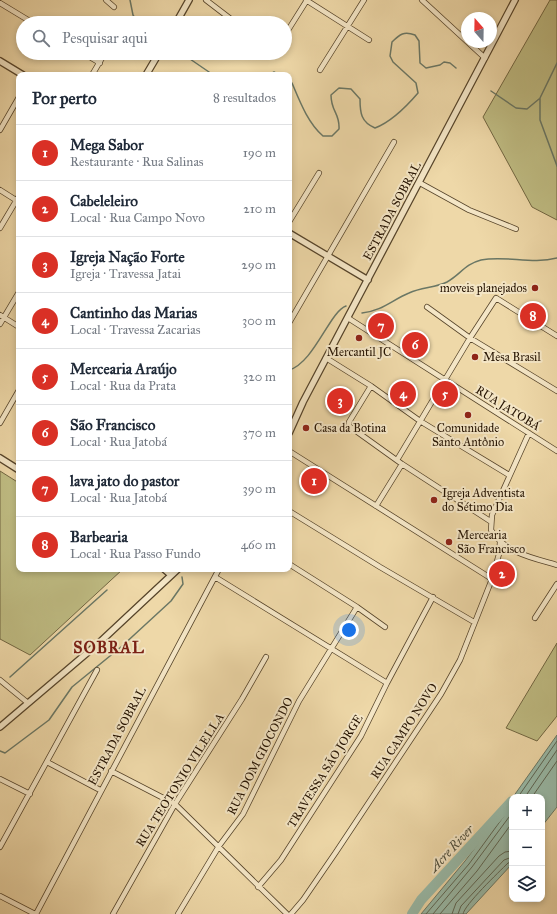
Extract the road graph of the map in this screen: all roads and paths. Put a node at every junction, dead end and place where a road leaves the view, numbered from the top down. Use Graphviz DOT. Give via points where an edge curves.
graph roads {
  1 [pos="106,0"];
  2 [pos="189,0"];
  3 [pos="206,0"];
  4 [pos="307,0"];
  5 [pos="364,0"];
  6 [pos="422,0"];
  7 [pos="515,0"];
  8 [pos="0,3"];
  9 [pos="114,7"];
  10 [pos="21,16"];
  11 [pos="180,16"];
  12 [pos="227,16"];
  13 [pos="292,24"];
  14 [pos="347,28"];
  15 [pos="369,40"];
  16 [pos="485,58"];
  17 [pos="95,60"];
  18 [pos="102,60"];
  19 [pos="154,60"];
  20 [pos="0,61"];
  21 [pos="100,63"];
  22 [pos="320,70"];
  23 [pos="18,72"];
  24 [pos="94,72"];
  25 [pos="148,72"];
  26 [pos="16,102"];
  27 [pos="0,130"];
  28 [pos="394,142"];
  29 [pos="319,173"];
  30 [pos="420,183"];
  31 [pos="0,190"];
  32 [pos="16,199"];
  33 [pos="16,203"];
  34 [pos="292,217"];
  35 [pos="0,228"];
  36 [pos="516,229"];
  37 [pos="292,235"];
  38 [pos="326,256"];
  39 [pos="368,280"];
  40 [pos="16,296"];
  41 [pos="427,307"];
  42 [pos="2,317"];
  43 [pos="292,318"];
  44 [pos="348,318"];
  45 [pos="0,324"];
  46 [pos="16,325"];
  47 [pos="557,336"];
  48 [pos="470,338"];
  49 [pos="326,358"];
  50 [pos="445,380"];
  51 [pos="371,386"];
  52 [pos="557,391"];
  53 [pos="16,395"];
  54 [pos="420,421"];
  55 [pos="0,423"];
  56 [pos="292,426"];
  57 [pos="529,433"];
  58 [pos="557,451"];
  59 [pos="292,453"];
  60 [pos="0,458"];
  61 [pos="397,460"];
  62 [pos="402,464"];
  63 [pos="16,468"];
  64 [pos="508,475"];
  65 [pos="376,506"];
  66 [pos="292,513"];
  67 [pos="490,521"];
  68 [pos="500,542"];
  69 [pos="557,565"];
  70 [pos="292,566"];
  71 [pos="168,572"];
  72 [pos="175,572"];
  73 [pos="218,572"];
  74 [pos="172,575"];
  75 [pos="215,577"];
  76 [pos="492,579"];
  77 [pos="557,584"];
  78 [pos="433,597"];
  79 [pos="357,607"];
  80 [pos="535,618"];
  81 [pos="474,622"];
  82 [pos="384,627"];
  83 [pos="330,648"];
  84 [pos="266,657"];
  85 [pos="97,670"];
  86 [pos="0,680"];
  87 [pos="386,683"];
  88 [pos="28,703"];
  89 [pos="0,727"];
  90 [pos="47,762"];
  91 [pos="111,771"];
  92 [pos="0,779"];
  93 [pos="100,790"];
  94 [pos="30,794"];
  95 [pos="175,804"];
  96 [pos="219,846"];
  97 [pos="0,847"];
  98 [pos="258,886"];
  99 [pos="0,896"];
  100 [pos="36,914"];
  101 [pos="112,914"];
  102 [pos="178,914"];
  103 [pos="287,914"];
  104 [pos="291,914"];
  1 -- 9 [label="street"];
  2 -- 11 [label="street"];
  3 -- 12 [label="street"];
  4 -- 13 [label="street"];
  4 -- 14 [label="street"];
  5 -- 14 [label="street"];
  6 -- 16 [label="street"];
  7 -- 16 [label="street, ESTRADA SOBRAL"];
  8 -- 10 [label="street"];
  14 -- 15 [label="street"];
  14 -- 22 [label="street"];
  16 -- 30 [label="street, ESTRADA SOBRAL"];
  17 -- 21 [label="street"];
  18 -- 21 [label="street"];
  19 -- 25 [label="street"];
  20 -- 23 [label="street"];
  21 -- 24 [label="street"];
  26 -- 27 [label="street"];
  28 -- 38 [label="street"];
  29 -- 34 [label="street"];
  30 -- 36 [label="street" via="469,210"];
  30 -- 39 [label="street, ESTRADA SOBRAL"];
  31 -- 32 [label="street"];
  33 -- 35 [label="street"];
  37 -- 38 [label="street"];
  38 -- 39 [label="street"];
  38 -- 43 [label="street"];
  39 -- 44 [label="street, ESTRADA SOBRAL"];
  40 -- 42 [label="street"];
  41 -- 48 [label="street"];
  42 -- 45 [label="street"];
  42 -- 46 [label="street"];
  44 -- 49 [label="street, ESTRADA SOBRAL"];
  44 -- 50 [label="street, RUA JATOBÁ"];
  47 -- 48 [label="street" via="496,298"];
  48 -- 50 [label="street"];
  48 -- 52 [label="street"];
  49 -- 51 [label="street"];
  49 -- 56 [label="street, ESTRADA SOBRAL"];
  50 -- 54 [label="street"];
  50 -- 57 [label="street, RUA JATOBÁ"];
  51 -- 54 [label="street"];
  51 -- 61 [label="street" via="348,424"];
  53 -- 55 [label="street"];
  54 -- 61 [label="street"];
  54 -- 64 [label="street"];
  57 -- 58 [label="street, RUA JATOBÁ"];
  57 -- 64 [label="street"];
  59 -- 65 [label="street"];
  60 -- 63 [label="street"];
  61 -- 62 [label="street"];
  62 -- 65 [label="street"];
  62 -- 67 [label="street"];
  64 -- 67 [label="street"];
  65 -- 76 [label="street"];
  66 -- 78 [label="street"];
  67 -- 68 [label="street" via="491,530"];
  68 -- 69 [label="street" via="520,554"];
  68 -- 76 [label="street, RUA CAMPO NOVO" via="500,554"];
  70 -- 79 [label="street"];
  71 -- 74 [label="street"];
  72 -- 74 [label="street"];
  73 -- 75 [label="street, ESTRADA SOBRAL"];
  74 -- 88 [label="street" via="100,642"];
  75 -- 83 [label="street"];
  75 -- 91 [label="street, ESTRADA SOBRAL"];
  76 -- 81 [label="street, RUA CAMPO NOVO"];
  77 -- 80 [label="street"];
  78 -- 81 [label="street"];
  78 -- 87 [label="street, TRAVESSA SÃO JORGE"];
  79 -- 82 [label="street"];
  79 -- 83 [label="street, RUA DOM GIOCONDO"];
  81 -- 104 [label="street, RUA CAMPO NOVO" via="460,660 429,714"];
  83 -- 87 [label="street"];
  83 -- 96 [label="street, RUA DOM GIOCONDO" via="283,730 243,814"];
  84 -- 95 [label="street, RUA TEOTONIO VILELLA"];
  85 -- 90 [label="street"];
  86 -- 88 [label="street"];
  87 -- 98 [label="street, TRAVESSA SÃO JORGE" via="361,736 323,798 280,860"];
  88 -- 89 [label="street"];
  90 -- 93 [label="street"];
  90 -- 94 [label="street"];
  91 -- 93 [label="street, ESTRADA SOBRAL"];
  91 -- 95 [label="street"];
  92 -- 94 [label="street"];
  93 -- 100 [label="street, ESTRADA SOBRAL"];
  94 -- 97 [label="street"];
  95 -- 96 [label="street"];
  95 -- 101 [label="street, RUA TEOTONIO VILELLA"];
  96 -- 98 [label="street"];
  96 -- 102 [label="street, RUA DOM GIOCONDO"];
  98 -- 103 [label="street"];
  99 -- 100 [label="street"];
}
